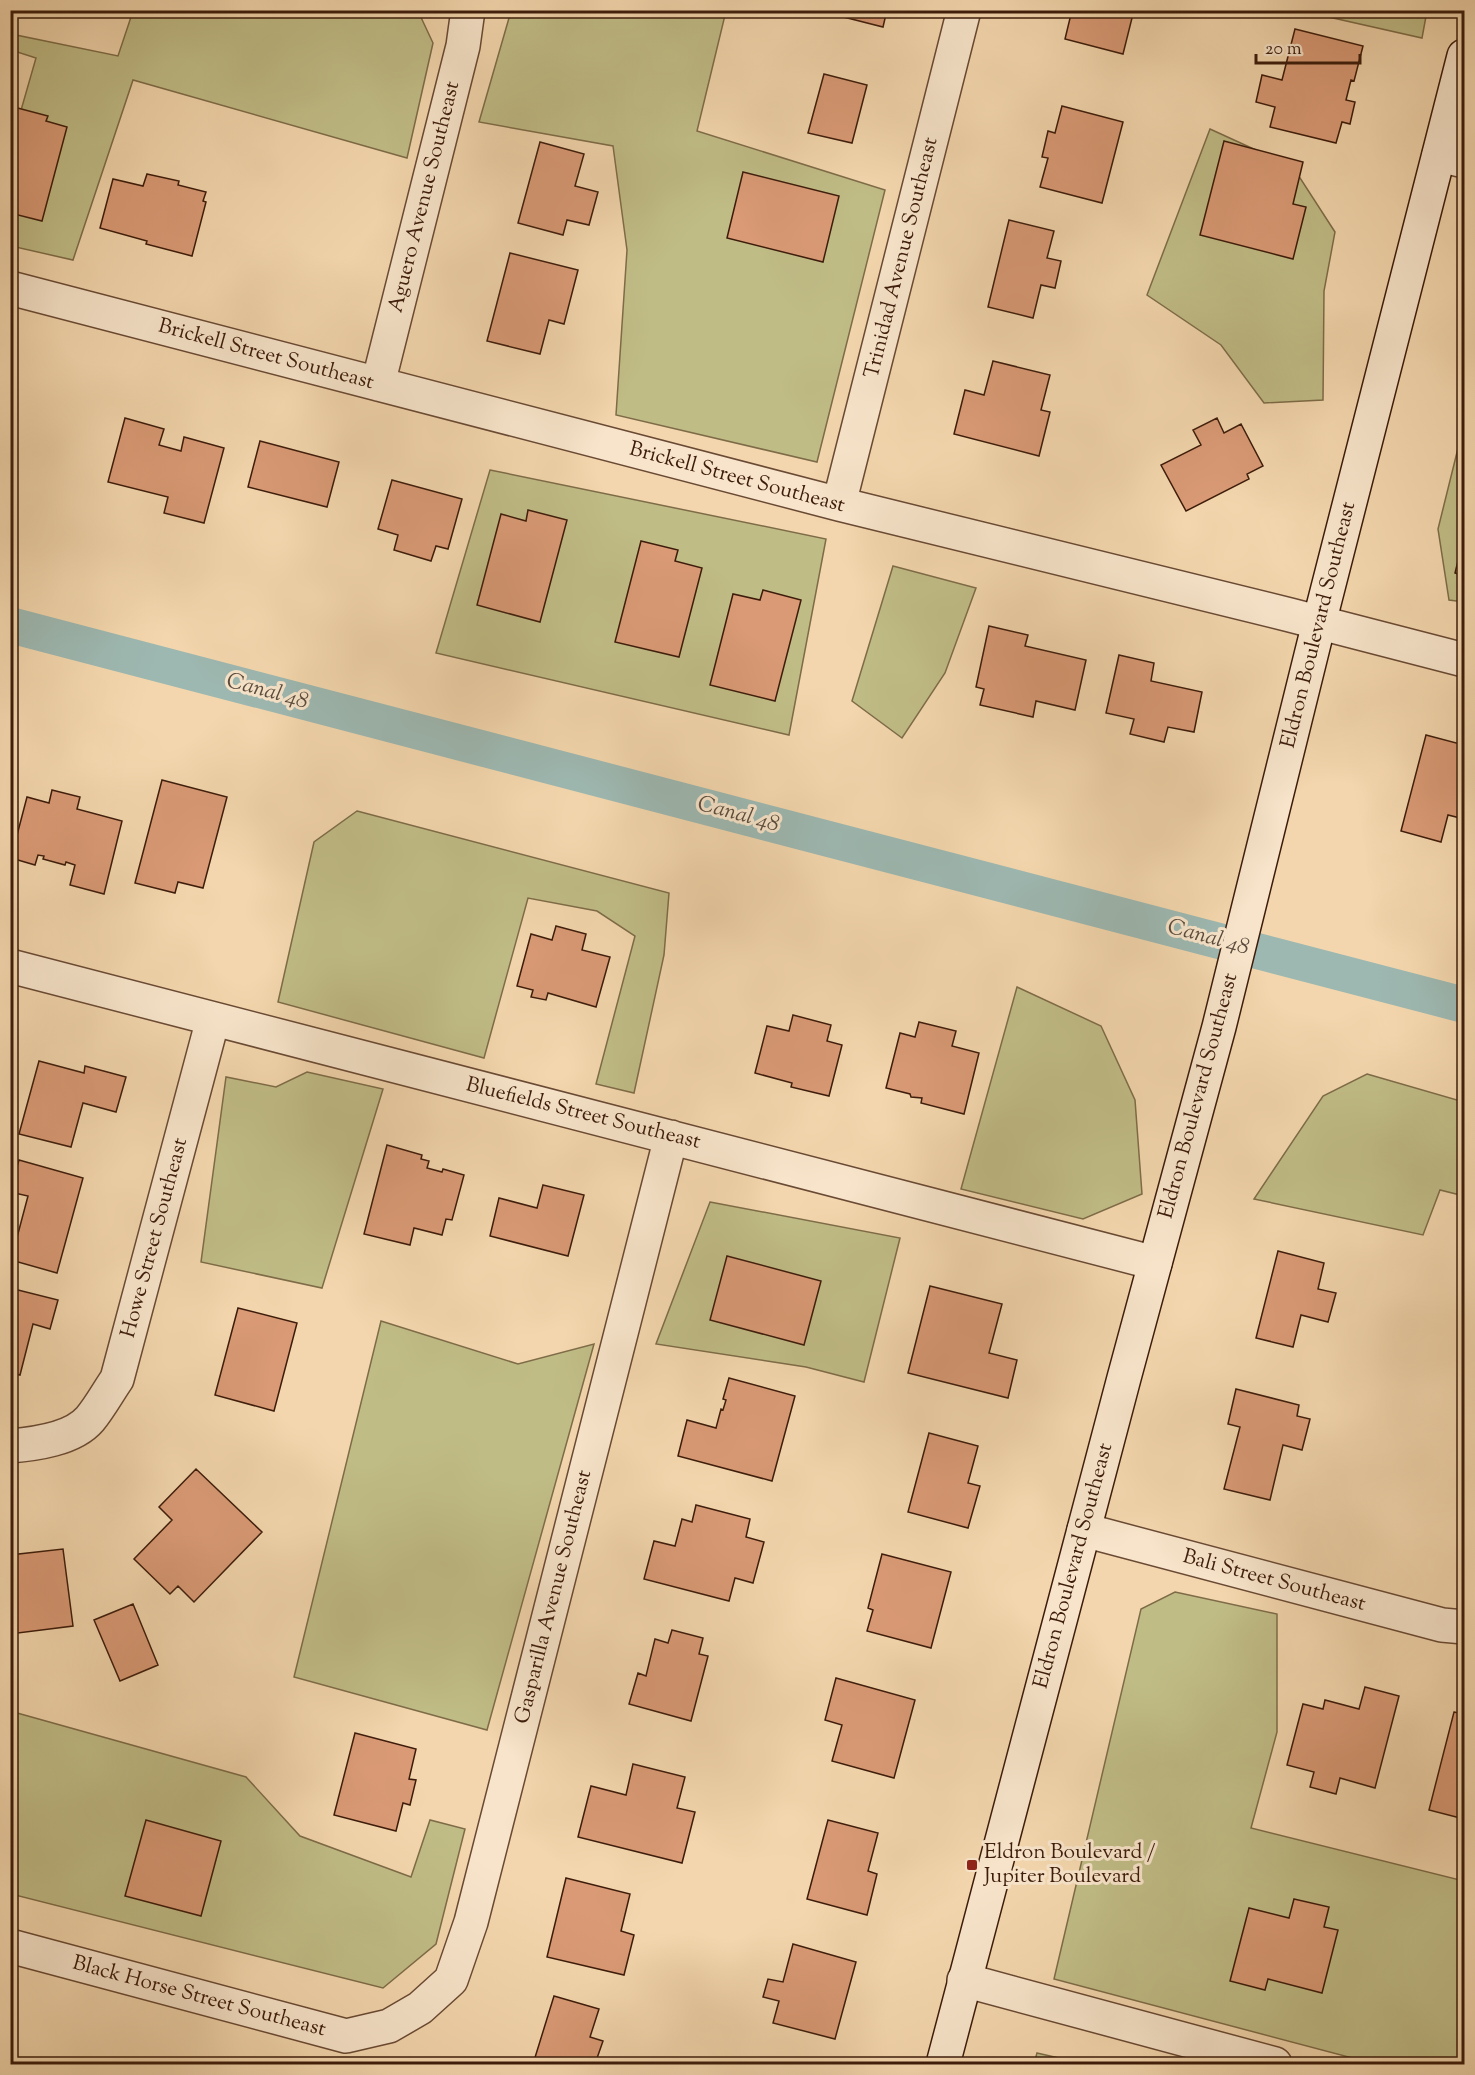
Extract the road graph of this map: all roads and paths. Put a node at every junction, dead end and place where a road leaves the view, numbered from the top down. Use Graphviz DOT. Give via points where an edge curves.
graph roads {
  1 [pos="468,10"];
  2 [pos="964,10"];
  3 [pos="1464,56"];
  4 [pos="1452,158"];
  5 [pos="10,288"];
  6 [pos="378,384"];
  7 [pos="839,504"];
  8 [pos="1320,622"];
  9 [pos="1464,660"];
  10 [pos="10,966"];
  11 [pos="213,1019"];
  12 [pos="671,1137"];
  13 [pos="1155,1263"];
  14 [pos="10,1446"];
  15 [pos="1084,1530"];
  16 [pos="1464,1627"];
  17 [pos="10,1946"];
  18 [pos="964,1980"];
  19 [pos="389,2026"];
  20 [pos="943,2064"];
  21 [pos="1275,2064"];
  1 -- 6 [label="street, Aguero Avenue Southeast" via="464,46"];
  2 -- 7 [label="street, Trinidad Avenue Southeast"];
  3 -- 4 [label="street, Eldron Boulevard Southeast"];
  4 -- 8 [label="street, Eldron Boulevard Southeast"];
  5 -- 6 [label="street, Brickell Street Southeast"];
  6 -- 7 [label="street, Brickell Street Southeast"];
  7 -- 8 [label="street, Brickell Street Southeast"];
  8 -- 9 [label="street, Brickell Street Southeast"];
  8 -- 13 [label="street, Eldron Boulevard Southeast" via="1219,1027"];
  10 -- 11 [label="street, Bluefields Street Southeast"];
  11 -- 12 [label="street, Bluefields Street Southeast"];
  11 -- 14 [label="street, Howe Street Southeast" via="117,1379 89,1421 64,1436"];
  12 -- 13 [label="street, Bluefields Street Southeast"];
  12 -- 19 [label="street, Gasparilla Avenue Southeast" via="471,1922 451,1980 420,2008"];
  13 -- 15 [label="street, Eldron Boulevard Southeast"];
  15 -- 16 [label="street, Bali Street Southeast" via="1442,1625"];
  15 -- 18 [label="street, Eldron Boulevard Southeast"];
  17 -- 19 [label="street, Black Horse Street Southeast" via="346,2036"];
  18 -- 20 [label="street, Eldron Boulevard Southeast"];
  18 -- 21 [label="street"];
}
